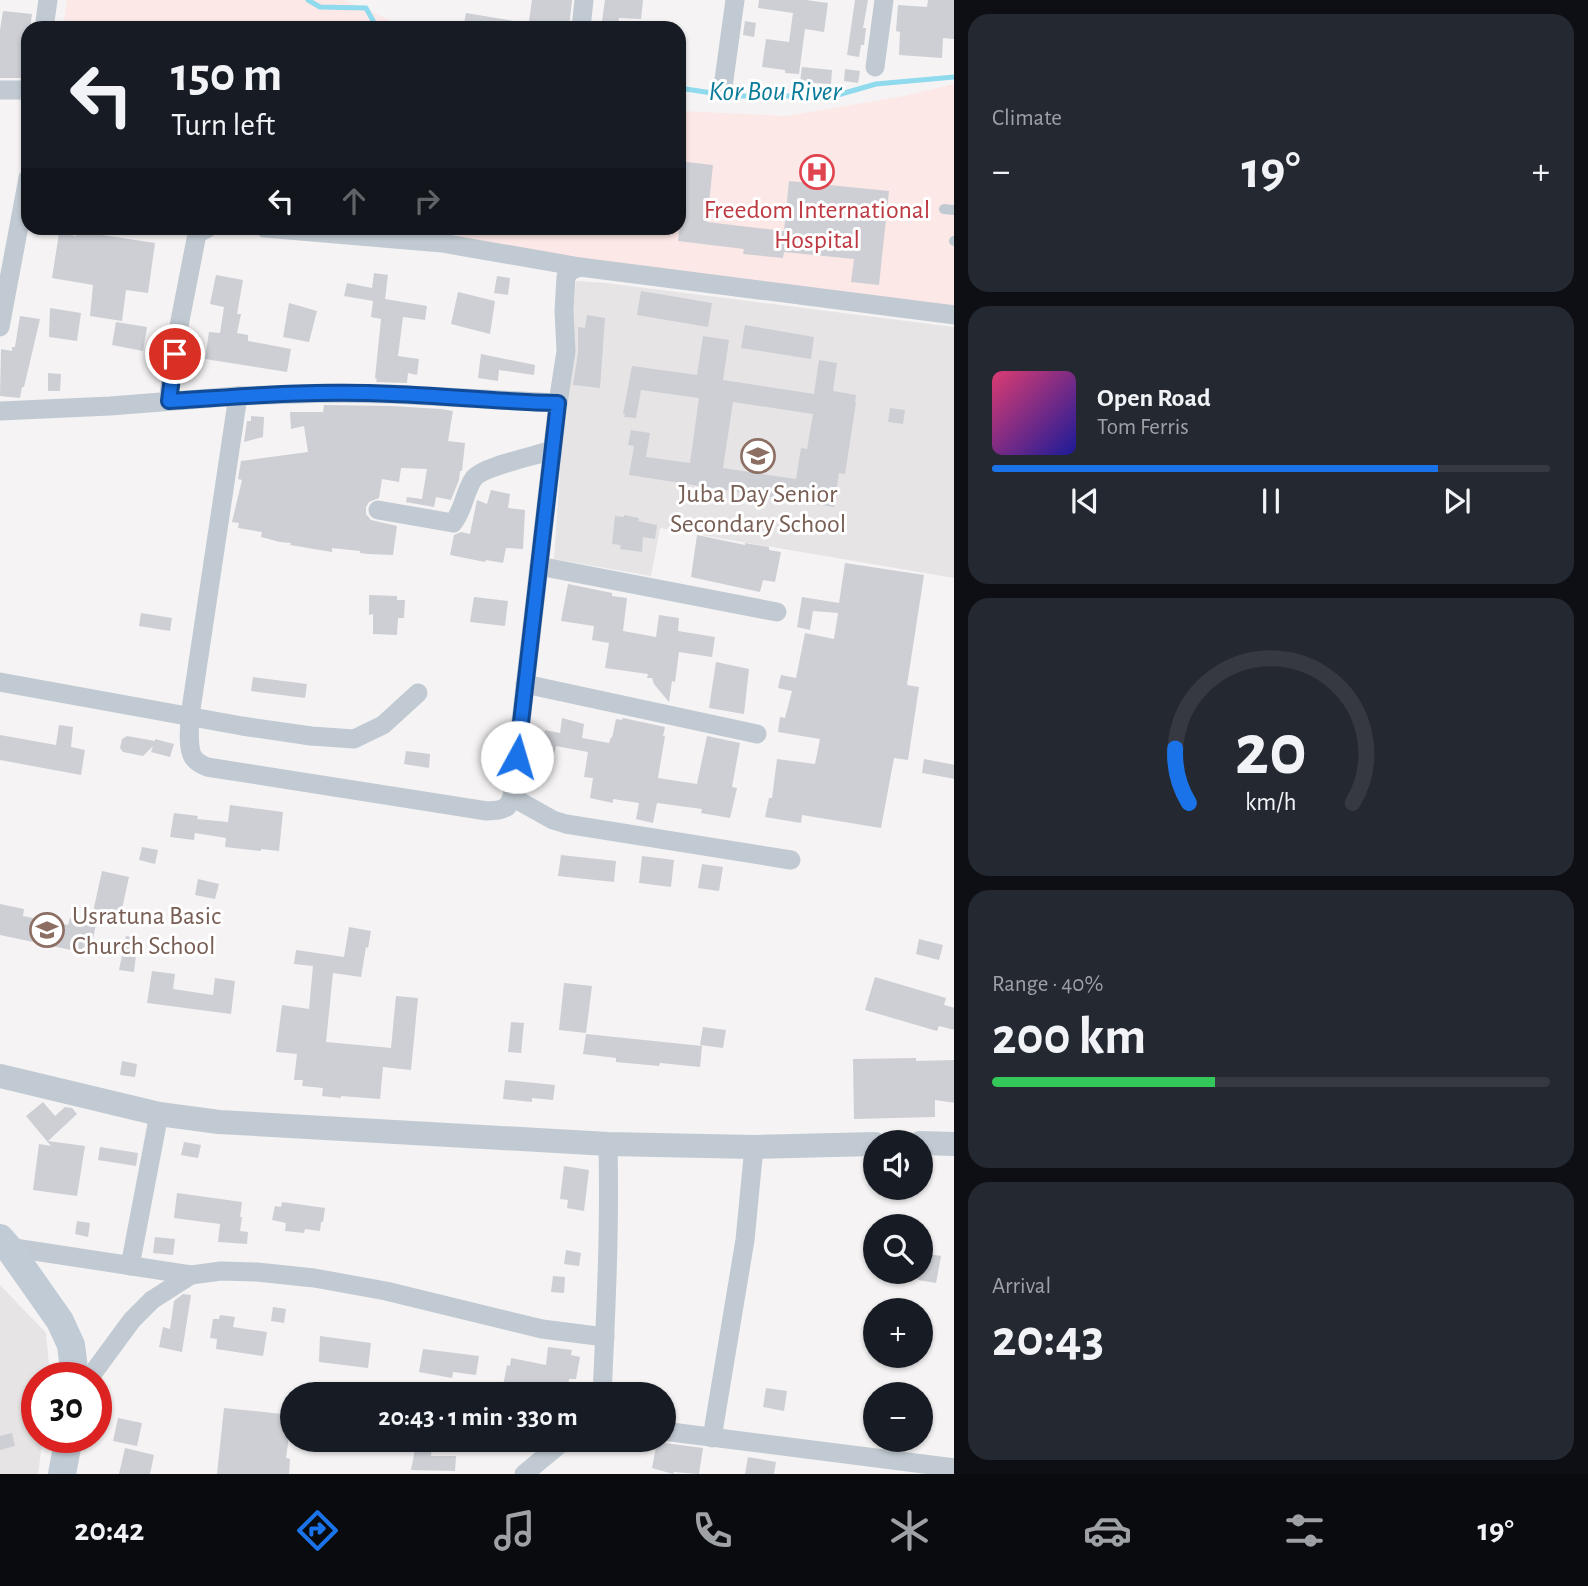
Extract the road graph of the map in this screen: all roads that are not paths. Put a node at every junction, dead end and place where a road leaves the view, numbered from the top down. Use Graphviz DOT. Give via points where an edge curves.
graph roads {
  1 [pos="48,0"];
  2 [pos="584,0"];
  3 [pos="735,0"];
  4 [pos="884,0"];
  5 [pos="45,21"];
  6 [pos="582,21"];
  7 [pos="875,67"];
  8 [pos="723,87"];
  9 [pos="0,90"];
  10 [pos="21,90"];
  11 [pos="21,215"];
  12 [pos="197,235"];
  13 [pos="348,235"];
  14 [pos="580,268"];
  15 [pos="954,315"];
  16 [pos="0,327"];
  17 [pos="238,396"];
  18 [pos="169,401"];
  19 [pos="558,403"];
  20 [pos="0,411"];
  21 [pos="552,450"];
  22 [pos="378,510"];
  23 [pos="539,566"];
  24 [pos="777,612"];
  25 [pos="0,682"];
  26 [pos="525,684"];
  27 [pos="418,693"];
  28 [pos="190,716"];
  29 [pos="757,734"];
  30 [pos="512,797"];
  31 [pos="792,860"];
  32 [pos="0,1076"];
  33 [pos="159,1114"];
  34 [pos="933,1143"];
  35 [pos="608,1144"];
  36 [pos="863,1144"];
  37 [pos="954,1144"];
  38 [pos="754,1147"];
  39 [pos="4,1242"];
  40 [pos="130,1266"];
  41 [pos="191,1275"];
  42 [pos="605,1338"];
  43 [pos="73,1362"];
  44 [pos="101,1362"];
  45 [pos="603,1382"];
  46 [pos="676,1432"];
  47 [pos="712,1438"];
  48 [pos="551,1452"];
  49 [pos="66,1453"];
  50 [pos="954,1468"];
  51 [pos="62,1474"];
  52 [pos="524,1474"];
  1 -- 5 [label="street"];
  2 -- 6 [label="street"];
  3 -- 8 [label="street"];
  4 -- 7 [label="street"];
  9 -- 10 [label="street"];
  11 -- 16 [label="street"];
  12 -- 18 [label="street"];
  13 -- 14 [label="street" via="442,243"];
  14 -- 15 [label="street"];
  14 -- 19 [label="street" via="566,277 566,351"];
  17 -- 18 [label="street"];
  17 -- 19 [label="street" via="391,394"];
  17 -- 28 [label="street"];
  18 -- 20 [label="street"];
  19 -- 21 [label="street"];
  21 -- 22 [label="street" via="479,474 453,523"];
  21 -- 23 [label="street"];
  23 -- 24 [label="street"];
  23 -- 26 [label="street"];
  25 -- 28 [label="street"];
  26 -- 29 [label="street"];
  26 -- 30 [label="street"];
  27 -- 28 [label="street" via="383,725 354,739"];
  28 -- 30 [label="street" via="193,757 207,768 487,810 507,807"];
  30 -- 31 [label="street" via="566,824"];
  32 -- 33 [label="street"];
  33 -- 35 [label="street" via="219,1122"];
  33 -- 40 [label="street"];
  34 -- 37 [label="street"];
  35 -- 38 [label="street"];
  35 -- 42 [label="street"];
  36 -- 38 [label="street"];
  38 -- 47 [label="street" via="745,1240"];
  39 -- 40 [label="street"];
  39 -- 43 [label="main road" via="60,1321"];
  40 -- 41 [label="street"];
  41 -- 42 [label="street" via="221,1271 314,1278 542,1329"];
  41 -- 44 [label="street" via="141,1309"];
  42 -- 45 [label="street"];
  46 -- 47 [label="street"];
  47 -- 50 [label="street"];
  48 -- 52 [label="street"];
  49 -- 51 [label="main road"];
}
